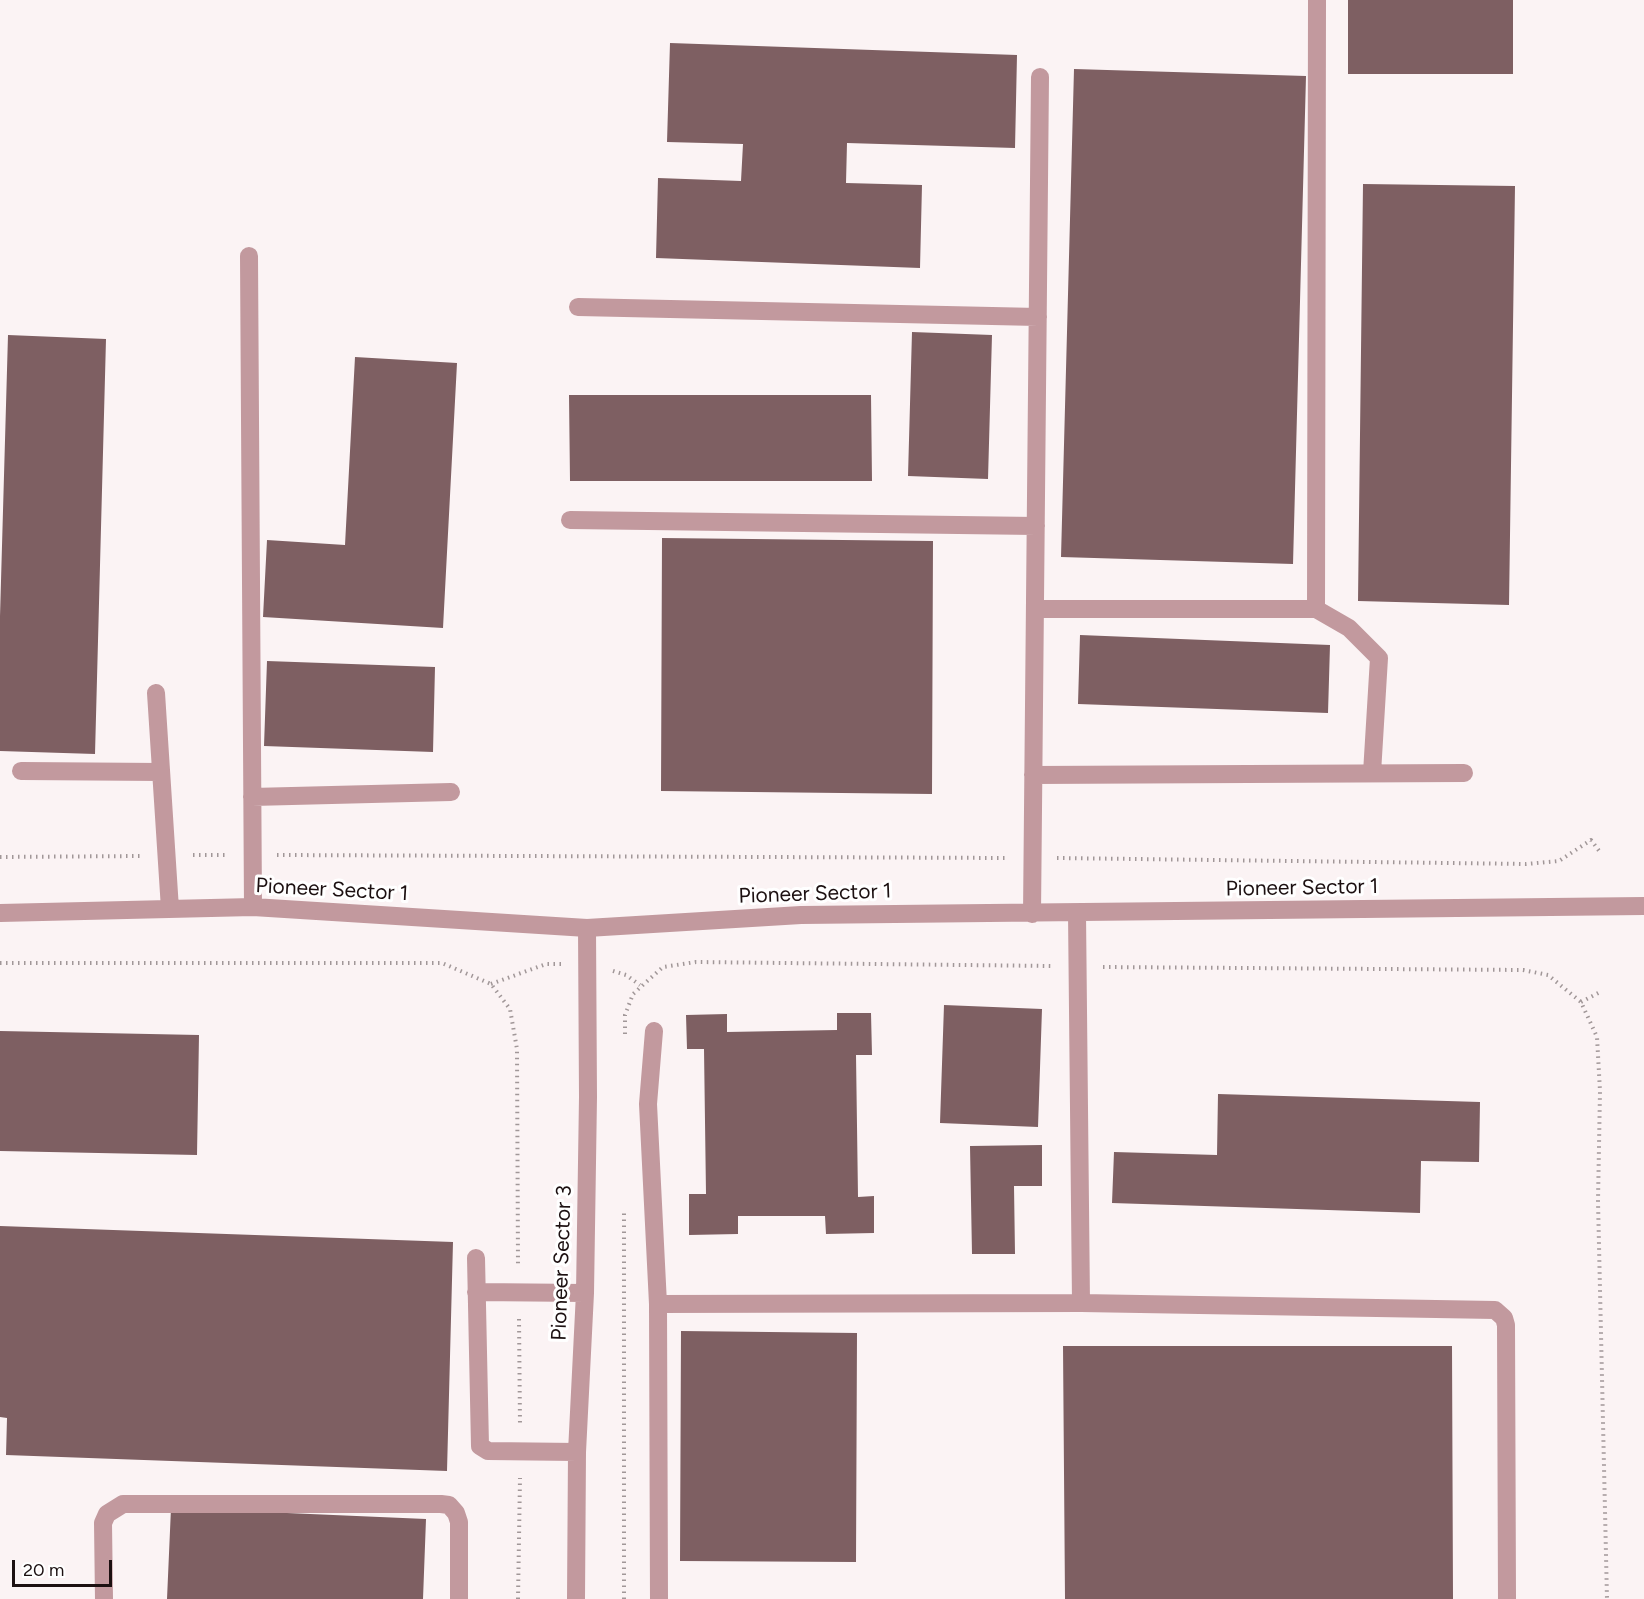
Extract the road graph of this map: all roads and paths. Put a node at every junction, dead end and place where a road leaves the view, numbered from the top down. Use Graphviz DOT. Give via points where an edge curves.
graph roads {
  1 [pos="1317,0"];
  2 [pos="1040,77"];
  3 [pos="249,256"];
  4 [pos="578,307"];
  5 [pos="1038,317"];
  6 [pos="570,520"];
  7 [pos="1036,526"];
  8 [pos="1035,609"];
  9 [pos="1316,609"];
  10 [pos="156,693"];
  11 [pos="21,771"];
  12 [pos="161,772"];
  13 [pos="1464,773"];
  14 [pos="1372,774"];
  15 [pos="1033,775"];
  16 [pos="451,792"];
  17 [pos="252,797"];
  18 [pos="1600,852"];
  19 [pos="251,855"];
  20 [pos="167,856"];
  21 [pos="0,857"];
  22 [pos="1032,858"];
  23 [pos="1638,906"];
  24 [pos="253,908"];
  25 [pos="170,909"];
  26 [pos="0,913"];
  27 [pos="1032,914"];
  28 [pos="1077,914"];
  29 [pos="587,928"];
  30 [pos="0,963"];
  31 [pos="1077,966"];
  32 [pos="1600,992"];
  33 [pos="1581,1002"];
  34 [pos="654,1031"];
  35 [pos="625,1039"];
  36 [pos="624,1207"];
  37 [pos="476,1258"];
  38 [pos="519,1291"];
  39 [pos="476,1292"];
  40 [pos="585,1293"];
  41 [pos="658,1304"];
  42 [pos="1081,1304"];
  43 [pos="520,1450"];
  44 [pos="577,1452"];
  45 [pos="104,1599"];
  46 [pos="459,1599"];
  47 [pos="518,1599"];
  48 [pos="576,1599"];
  49 [pos="624,1599"];
  50 [pos="658,1599"];
  51 [pos="1507,1599"];
  52 [pos="1607,1599"];
  1 -- 9 [label="street"];
  2 -- 5 [label="street"];
  3 -- 17 [label="street"];
  4 -- 5 [label="street"];
  5 -- 7 [label="street"];
  6 -- 7 [label="street"];
  7 -- 8 [label="street"];
  8 -- 9 [label="street"];
  8 -- 15 [label="street"];
  9 -- 14 [label="street" via="1349,628 1379,658"];
  10 -- 12 [label="street"];
  11 -- 12 [label="street"];
  12 -- 20 [label="street"];
  13 -- 14 [label="street"];
  14 -- 15 [label="street"];
  15 -- 22 [label="street"];
  16 -- 17 [label="street"];
  17 -- 19 [label="street"];
  18 -- 22 [label="path" via="1592,840 1559,861 1526,864"];
  19 -- 20 [label="path"];
  19 -- 22 [label="path"];
  19 -- 24 [label="street"];
  20 -- 21 [label="path"];
  20 -- 25 [label="street"];
  22 -- 27 [label="street"];
  23 -- 28 [label="street, Pioneer Sector 1"];
  24 -- 25 [label="street, Pioneer Sector 1"];
  24 -- 29 [label="street, Pioneer Sector 1"];
  25 -- 26 [label="street, Pioneer Sector 1"];
  27 -- 28 [label="street, Pioneer Sector 1"];
  27 -- 29 [label="street, Pioneer Sector 1" via="801,915"];
  28 -- 31 [label="street"];
  29 -- 40 [label="street, Pioneer Sector 3"];
  30 -- 38 [label="path" via="442,963 491,984 510,1009 517,1049"];
  31 -- 33 [label="path" via="1523,970 1548,975"];
  31 -- 35 [label="path" via="696,962 663,968 633,994 625,1015"];
  31 -- 42 [label="street"];
  32 -- 33 [label="path"];
  33 -- 52 [label="path" via="1597,1037 1600,1091 1598,1213"];
  34 -- 41 [label="street" via="648,1104"];
  36 -- 49 [label="path"];
  37 -- 39 [label="street"];
  38 -- 39 [label="street"];
  38 -- 40 [label="street"];
  38 -- 43 [label="path"];
  39 -- 43 [label="street" via="480,1446 488,1451"];
  40 -- 44 [label="street, Pioneer Sector 3"];
  41 -- 42 [label="street"];
  41 -- 50 [label="street"];
  42 -- 51 [label="street" via="1483,1309 1500,1313 1506,1325"];
  43 -- 44 [label="street"];
  43 -- 47 [label="path"];
  44 -- 48 [label="street, Pioneer Sector 3"];
  45 -- 46 [label="street" via="103,1523 106,1514 123,1504 449,1505 459,1522"];
}
